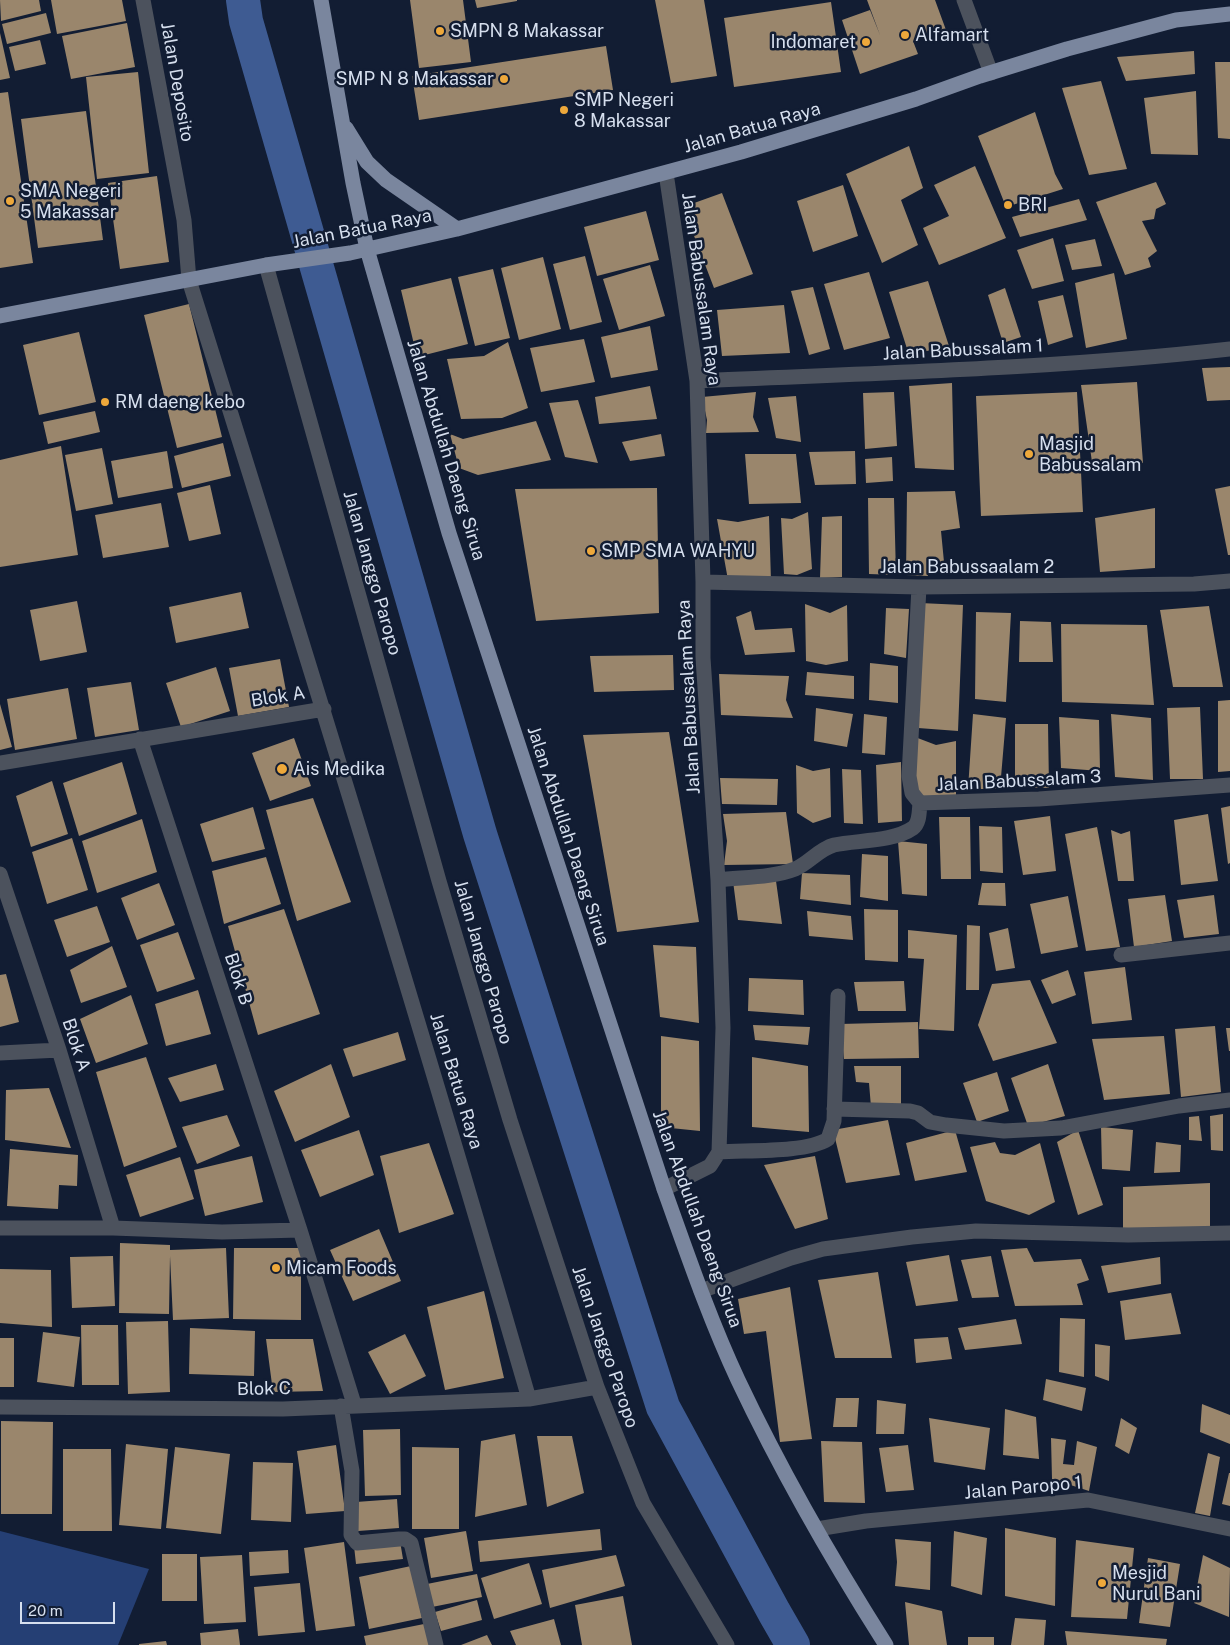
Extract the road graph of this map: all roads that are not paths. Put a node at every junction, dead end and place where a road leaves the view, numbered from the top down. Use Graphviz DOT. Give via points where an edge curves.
graph roads {
  1 [pos="143,0"];
  2 [pos="321,0"];
  3 [pos="964,0"];
  4 [pos="1230,14"];
  5 [pos="991,73"];
  6 [pos="342,123"];
  7 [pos="666,173"];
  8 [pos="457,229"];
  9 [pos="367,249"];
  10 [pos="274,264"];
  11 [pos="189,280"];
  12 [pos="0,316"];
  13 [pos="1230,349"];
  14 [pos="697,381"];
  15 [pos="1230,581"];
  16 [pos="703,582"];
  17 [pos="919,587"];
  18 [pos="324,709"];
  19 [pos="140,739"];
  20 [pos="0,763"];
  21 [pos="1230,786"];
  22 [pos="920,804"];
  23 [pos="0,874"];
  24 [pos="718,880"];
  25 [pos="1230,943"];
  26 [pos="1121,956"];
  27 [pos="838,996"];
  28 [pos="58,1050"];
  29 [pos="0,1053"];
  30 [pos="1230,1100"];
  31 [pos="834,1109"];
  32 [pos="719,1152"];
  33 [pos="664,1189"];
  34 [pos="0,1228"];
  35 [pos="113,1228"];
  36 [pos="300,1230"];
  37 [pos="1230,1233"];
  38 [pos="700,1291"];
  39 [pos="596,1387"];
  40 [pos="529,1399"];
  41 [pos="347,1405"];
  42 [pos="0,1406"];
  43 [pos="817,1529"];
  44 [pos="1230,1529"];
  45 [pos="436,1645"];
  46 [pos="727,1645"];
  47 [pos="886,1645"];
  1 -- 11 [label="street, Jalan Deposito" via="184,220"];
  2 -- 6 [label="main road, Jalan Abdullah Daeng Sirua"];
  3 -- 5 [label="street"];
  4 -- 5 [label="main road, Jalan Batua Raya" via="1176,20"];
  5 -- 7 [label="main road, Jalan Batua Raya" via="916,99"];
  6 -- 8 [label="main road" via="367,162 386,180"];
  6 -- 9 [label="main road, Jalan Abdullah Daeng Sirua"];
  7 -- 8 [label="main road, Jalan Batua Raya"];
  7 -- 14 [label="street, Jalan Babussalam Raya"];
  8 -- 9 [label="main road, Jalan Batua Raya"];
  9 -- 10 [label="main road, Jalan Batua Raya"];
  9 -- 33 [label="main road, Jalan Abdullah Daeng Sirua" via="449,533"];
  10 -- 11 [label="main road, Jalan Batua Raya"];
  10 -- 39 [label="street, Jalan Janggo Paropo" via="439,881 510,1120"];
  11 -- 12 [label="main road, Jalan Batua Raya"];
  11 -- 18 [label="street, Jalan Batua Raya"];
  13 -- 14 [label="street, Jalan Babussalam 1" via="932,371"];
  14 -- 16 [label="street, Jalan Babussalam Raya"];
  15 -- 17 [label="street, Jalan Babussaalam 2"];
  16 -- 17 [label="street, Jalan Babussaalam 2"];
  16 -- 24 [label="street, Jalan Babussalam Raya" via="703,658"];
  17 -- 22 [label="street" via="909,776 912,793"];
  18 -- 19 [label="street, Blok A"];
  18 -- 40 [label="street, Jalan Batua Raya" via="449,1120"];
  19 -- 20 [label="street, Blok A"];
  19 -- 36 [label="street, Blok B"];
  21 -- 22 [label="street, Jalan Babussalam 3"];
  22 -- 24 [label="street, Jalan Babussalam 3" via="918,823 906,832 832,846 787,872"];
  23 -- 28 [label="street, Blok A"];
  24 -- 32 [label="street, Jalan Babussalam Raya" via="722,1028"];
  25 -- 26 [label="street"];
  27 -- 31 [label="street"];
  28 -- 29 [label="street"];
  28 -- 35 [label="street, Blok A"];
  30 -- 31 [label="street" via="1061,1128 1004,1131 930,1122 918,1112"];
  31 -- 32 [label="street" via="831,1134 818,1145"];
  32 -- 33 [label="street" via="710,1166"];
  33 -- 38 [label="main road, Jalan Abdullah Daeng Sirua"];
  34 -- 35 [label="street"];
  35 -- 36 [label="street" via="222,1232"];
  36 -- 41 [label="street, Blok B"];
  37 -- 38 [label="street" via="976,1232 903,1238 823,1249"];
  38 -- 43 [label="main road, Jalan Abdullah Daeng Sirua" via="738,1379"];
  39 -- 40 [label="street"];
  39 -- 46 [label="street, Jalan Janggo Paropo" via="643,1503"];
  40 -- 41 [label="street, Blok C" via="427,1405"];
  41 -- 42 [label="street, Blok C" via="283,1409"];
  41 -- 45 [label="street, Blok B" via="352,1471 351,1535 357,1543 399,1539 411,1543"];
  43 -- 44 [label="street, Jalan Paropo 1" via="866,1521 1088,1500"];
  43 -- 47 [label="main road, Jalan Abdullah Daeng Sirua"];
}
